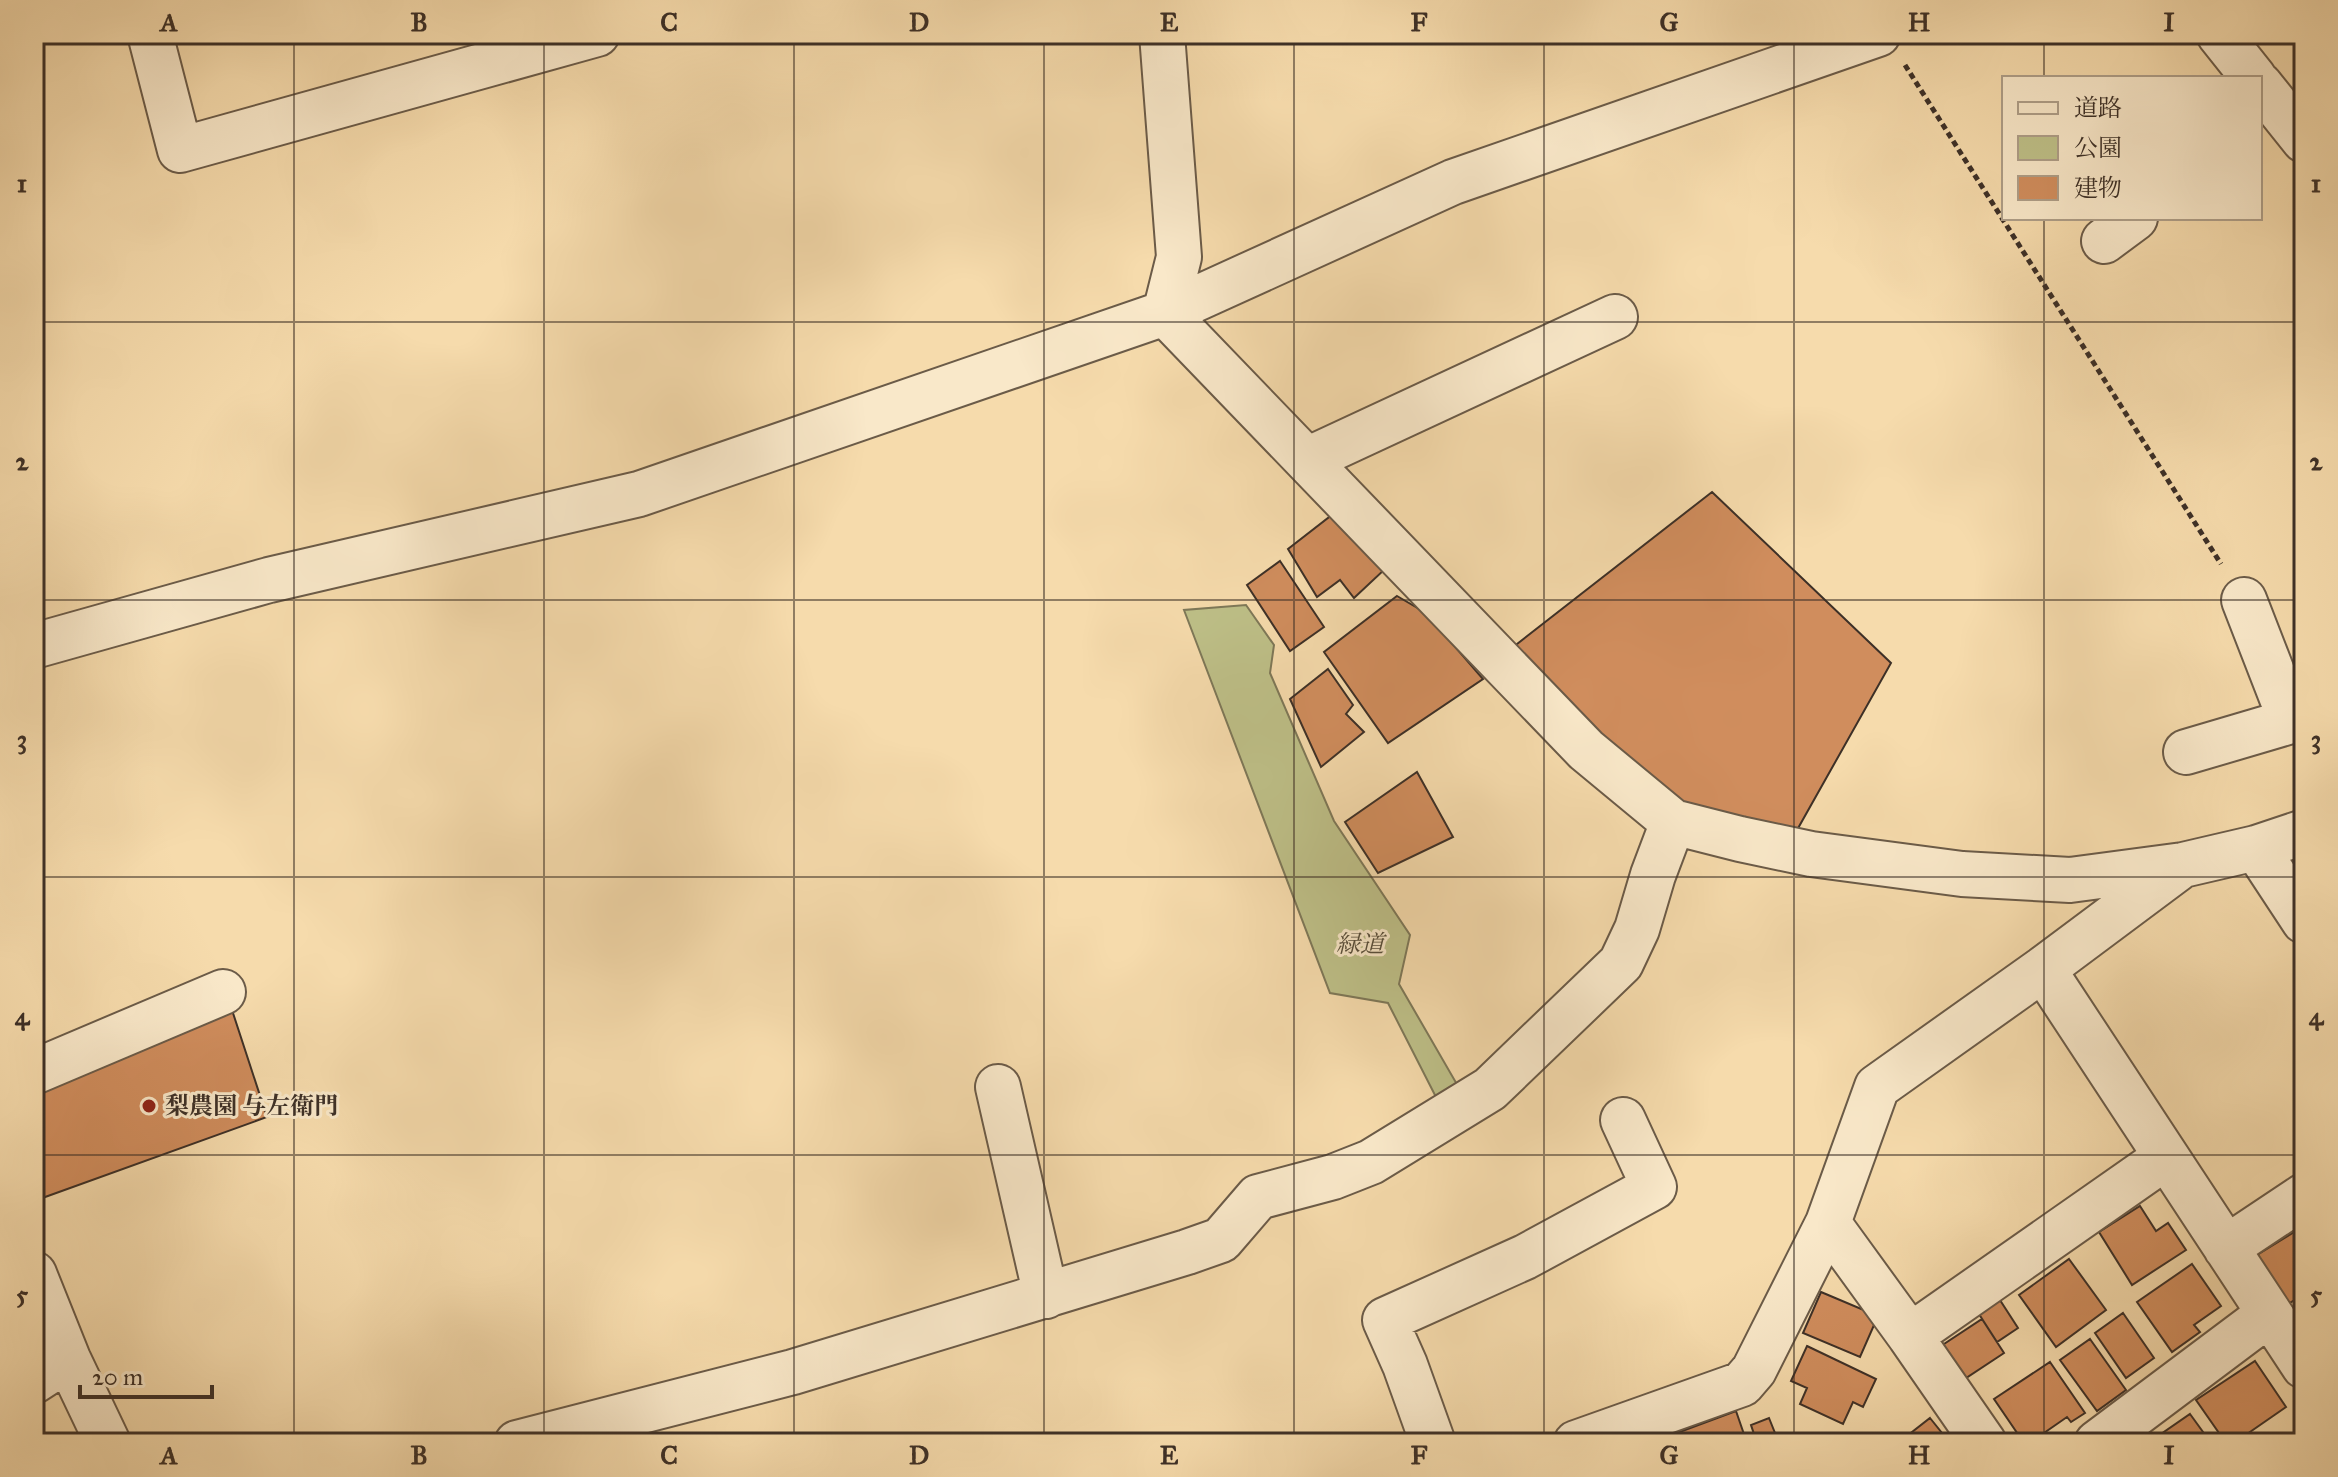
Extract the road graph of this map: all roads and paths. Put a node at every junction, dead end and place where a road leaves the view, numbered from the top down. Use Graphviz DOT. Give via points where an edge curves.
graph roads {
  1 [pos="150,34"];
  2 [pos="597,34"];
  3 [pos="1162,34"];
  4 [pos="2219,34"];
  5 [pos="1890,48"];
  6 [pos="2249,76"];
  7 [pos="1165,313"];
  8 [pos="1615,317"];
  9 [pos="1307,460"];
  10 [pos="2244,600"];
  11 [pos="34,646"];
  12 [pos="2298,718"];
  13 [pos="2186,752"];
  14 [pos="1673,822"];
  15 [pos="2304,832"];
  16 [pos="2256,848"];
  17 [pos="2183,865"];
  18 [pos="2304,921"];
  19 [pos="2043,969"];
  20 [pos="223,992"];
  21 [pos="34,1072"];
  22 [pos="998,1087"];
  23 [pos="1623,1120"];
  24 [pos="2166,1157"];
  25 [pos="2304,1196"];
  26 [pos="1828,1223"];
  27 [pos="2226,1248"];
  28 [pos="34,1274"];
  29 [pos="1046,1296"];
  30 [pos="2269,1314"];
  31 [pos="1910,1336"];
  32 [pos="2304,1366"];
  33 [pos="51,1370"];
  34 [pos="584,1434"];
  35 [pos="108,1443"];
  36 [pos="517,1443"];
  37 [pos="1433,1443"];
  38 [pos="1576,1443"];
  39 [pos="1984,1443"];
  40 [pos="2097,1443"];
  1 -- 2 [label="street" via="180,150"];
  3 -- 7 [label="street" via="1179,257"];
  4 -- 6 [label="street"];
  5 -- 7 [label="street" via="1453,182"];
  5 -- 10 [label="path"];
  7 -- 9 [label="street"];
  7 -- 11 [label="street" via="639,494 269,580"];
  8 -- 9 [label="street"];
  9 -- 14 [label="street" via="1586,750"];
  10 -- 12 [label="street"];
  12 -- 13 [label="street"];
  14 -- 17 [label="street" via="1811,854 1962,874 2070,880"];
  14 -- 29 [label="street" via="1621,963 1490,1089 1371,1162 1258,1197 1221,1240"];
  15 -- 16 [label="street"];
  16 -- 17 [label="street"];
  16 -- 18 [label="street"];
  17 -- 19 [label="street"];
  19 -- 24 [label="street"];
  19 -- 26 [label="street" via="1877,1087"];
  20 -- 21 [label="street"];
  22 -- 29 [label="street"];
  23 -- 37 [label="street" via="1654,1187 1525,1257 1385,1320"];
  24 -- 27 [label="street"];
  24 -- 31 [label="street"];
  25 -- 27 [label="street"];
  26 -- 31 [label="street"];
  26 -- 38 [label="street" via="1742,1384"];
  27 -- 30 [label="street"];
  28 -- 33 [label="street"];
  29 -- 34 [label="street"];
  30 -- 32 [label="street"];
  30 -- 40 [label="street"];
  31 -- 39 [label="street"];
  33 -- 35 [label="street"];
  34 -- 36 [label="street"];
}
